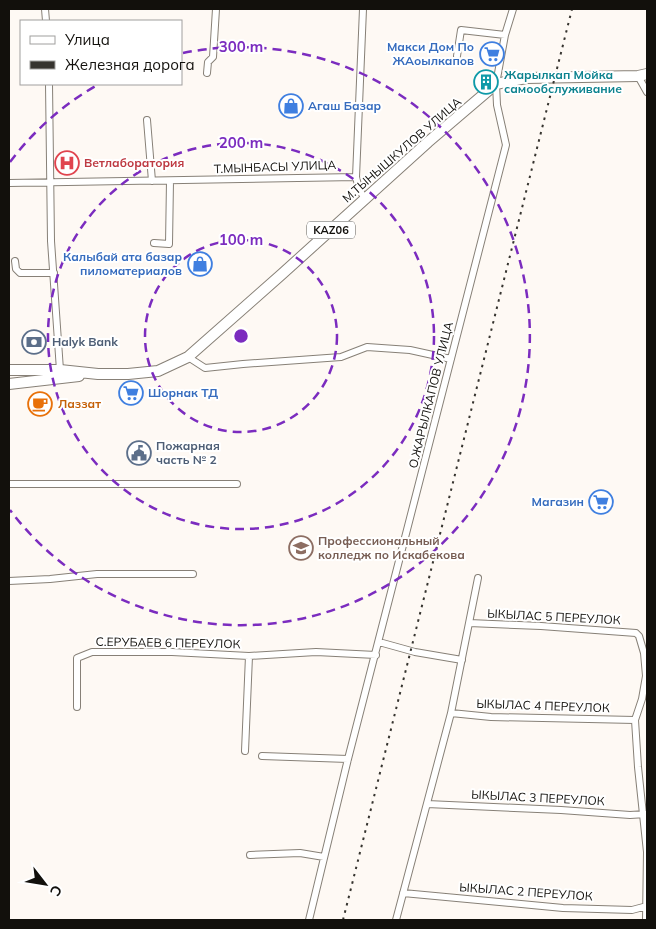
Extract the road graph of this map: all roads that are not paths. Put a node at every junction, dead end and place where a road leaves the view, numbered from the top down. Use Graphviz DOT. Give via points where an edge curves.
graph roads {
  1 [pos="216,9"];
  2 [pos="363,9"];
  3 [pos="514,9"];
  4 [pos="505,35"];
  5 [pos="457,56"];
  6 [pos="207,73"];
  7 [pos="643,75"];
  8 [pos="496,84"];
  9 [pos="49,85"];
  10 [pos="647,92"];
  11 [pos="147,120"];
  12 [pos="356,176"];
  13 [pos="152,181"];
  14 [pos="170,181"];
  15 [pos="9,183"];
  16 [pos="51,183"];
  17 [pos="365,199"];
  18 [pos="154,243"];
  19 [pos="16,261"];
  20 [pos="54,273"];
  21 [pos="188,357"];
  22 [pos="451,359"];
  23 [pos="9,370"];
  24 [pos="60,370"];
  25 [pos="98,374"];
  26 [pos="9,384"];
  27 [pos="9,484"];
  28 [pos="237,484"];
  29 [pos="193,574"];
  30 [pos="478,578"];
  31 [pos="9,581"];
  32 [pos="469,623"];
  33 [pos="379,642"];
  34 [pos="376,655"];
  35 [pos="249,656"];
  36 [pos="462,660"];
  37 [pos="77,707"];
  38 [pos="451,713"];
  39 [pos="636,720"];
  40 [pos="245,751"];
  41 [pos="262,756"];
  42 [pos="348,759"];
  43 [pos="427,804"];
  44 [pos="646,814"];
  45 [pos="250,855"];
  46 [pos="324,858"];
  47 [pos="403,893"];
  48 [pos="647,906"];
  49 [pos="309,920"];
  50 [pos="396,920"];
  51 [pos="646,920"];
  1 -- 6 [label="street" via="213,57 208,62"];
  2 -- 12 [label="street"];
  3 -- 4 [label="street, О.ЖАРЫЛКАПОВ УЛИЦА"];
  4 -- 5 [label="street" via="461,30"];
  4 -- 8 [label="street, О.ЖАРЫЛКАПОВ УЛИЦА"];
  7 -- 8 [label="main road, М.ТЫНЫШКУЛОВ УЛИЦА / KАZ06" via="526,78"];
  7 -- 10 [label="street"];
  8 -- 17 [label="main road, М.ТЫНЫШКУЛОВ УЛИЦА / KАZ06"];
  8 -- 22 [label="street, О.ЖАРЫЛКАПОВ УЛИЦА" via="506,145"];
  9 -- 16 [label="street"];
  11 -- 13 [label="street"];
  12 -- 14 [label="street, Т.МЫНБАСЫ УЛИЦА"];
  12 -- 17 [label="street"];
  13 -- 14 [label="street, Т.МЫНБАСЫ УЛИЦА"];
  13 -- 16 [label="street, Т.МЫНБАСЫ УЛИЦА"];
  14 -- 18 [label="street" via="169,244"];
  15 -- 16 [label="street, Т.МЫНБАСЫ УЛИЦА"];
  16 -- 20 [label="street"];
  17 -- 21 [label="main road, М.ТЫНЫШКУЛОВ УЛИЦА / KАZ06"];
  19 -- 20 [label="street" via="16,269 20,273"];
  20 -- 24 [label="street"];
  21 -- 22 [label="street" via="205,368 341,357 367,347 410,350"];
  21 -- 25 [label="main road, М.ТЫНЫШКУЛОВ УЛИЦА / KАZ06" via="158,371"];
  22 -- 33 [label="street, О.ЖАРЫЛКАПОВ УЛИЦА"];
  23 -- 24 [label="main road, М.ТЫНЫШКУЛОВ УЛИЦА / KАZ06"];
  24 -- 25 [label="main road, М.ТЫНЫШКУЛОВ УЛИЦА / KАZ06"];
  25 -- 26 [label="main road, М.ТЫНЫШКУЛОВ УЛИЦА / KАZ06"];
  27 -- 28 [label="street"];
  29 -- 31 [label="street" via="97,574"];
  30 -- 32 [label="street"];
  32 -- 36 [label="street"];
  32 -- 39 [label="street, ЫКЫЛАС 5 ПЕРЕУЛОК" via="638,634 646,676"];
  33 -- 34 [label="street, О.ЖАРЫЛКАПОВ УЛИЦА"];
  33 -- 36 [label="street"];
  34 -- 35 [label="street, С.ЕРУБАЕВ 6 ПЕРЕУЛОК" via="316,652"];
  34 -- 42 [label="street, О.ЖАРЫЛКАПОВ УЛИЦА"];
  35 -- 37 [label="street, С.ЕРУБАЕВ 6 ПЕРЕУЛОК" via="92,652 77,658"];
  35 -- 40 [label="street, С.ЕРУБАЕВ 6 ПЕРЕУЛОК"];
  36 -- 38 [label="street"];
  38 -- 39 [label="street, ЫКЫЛАС 4 ПЕРЕУЛОК"];
  38 -- 43 [label="street"];
  39 -- 44 [label="street" via="638,767"];
  41 -- 42 [label="street"];
  42 -- 46 [label="street, О.ЖАРЫЛКАПОВ УЛИЦА"];
  43 -- 44 [label="street, ЫКЫЛАС 3 ПЕРЕУЛОК"];
  43 -- 47 [label="street"];
  44 -- 48 [label="street"];
  45 -- 46 [label="street" via="300,854"];
  46 -- 49 [label="street, О.ЖАРЫЛКАПОВ УЛИЦА"];
  47 -- 48 [label="street, ЫКЫЛАС 2 ПЕРЕУЛОК" via="563,908 632,910"];
  47 -- 50 [label="street"];
  48 -- 51 [label="street"];
}
